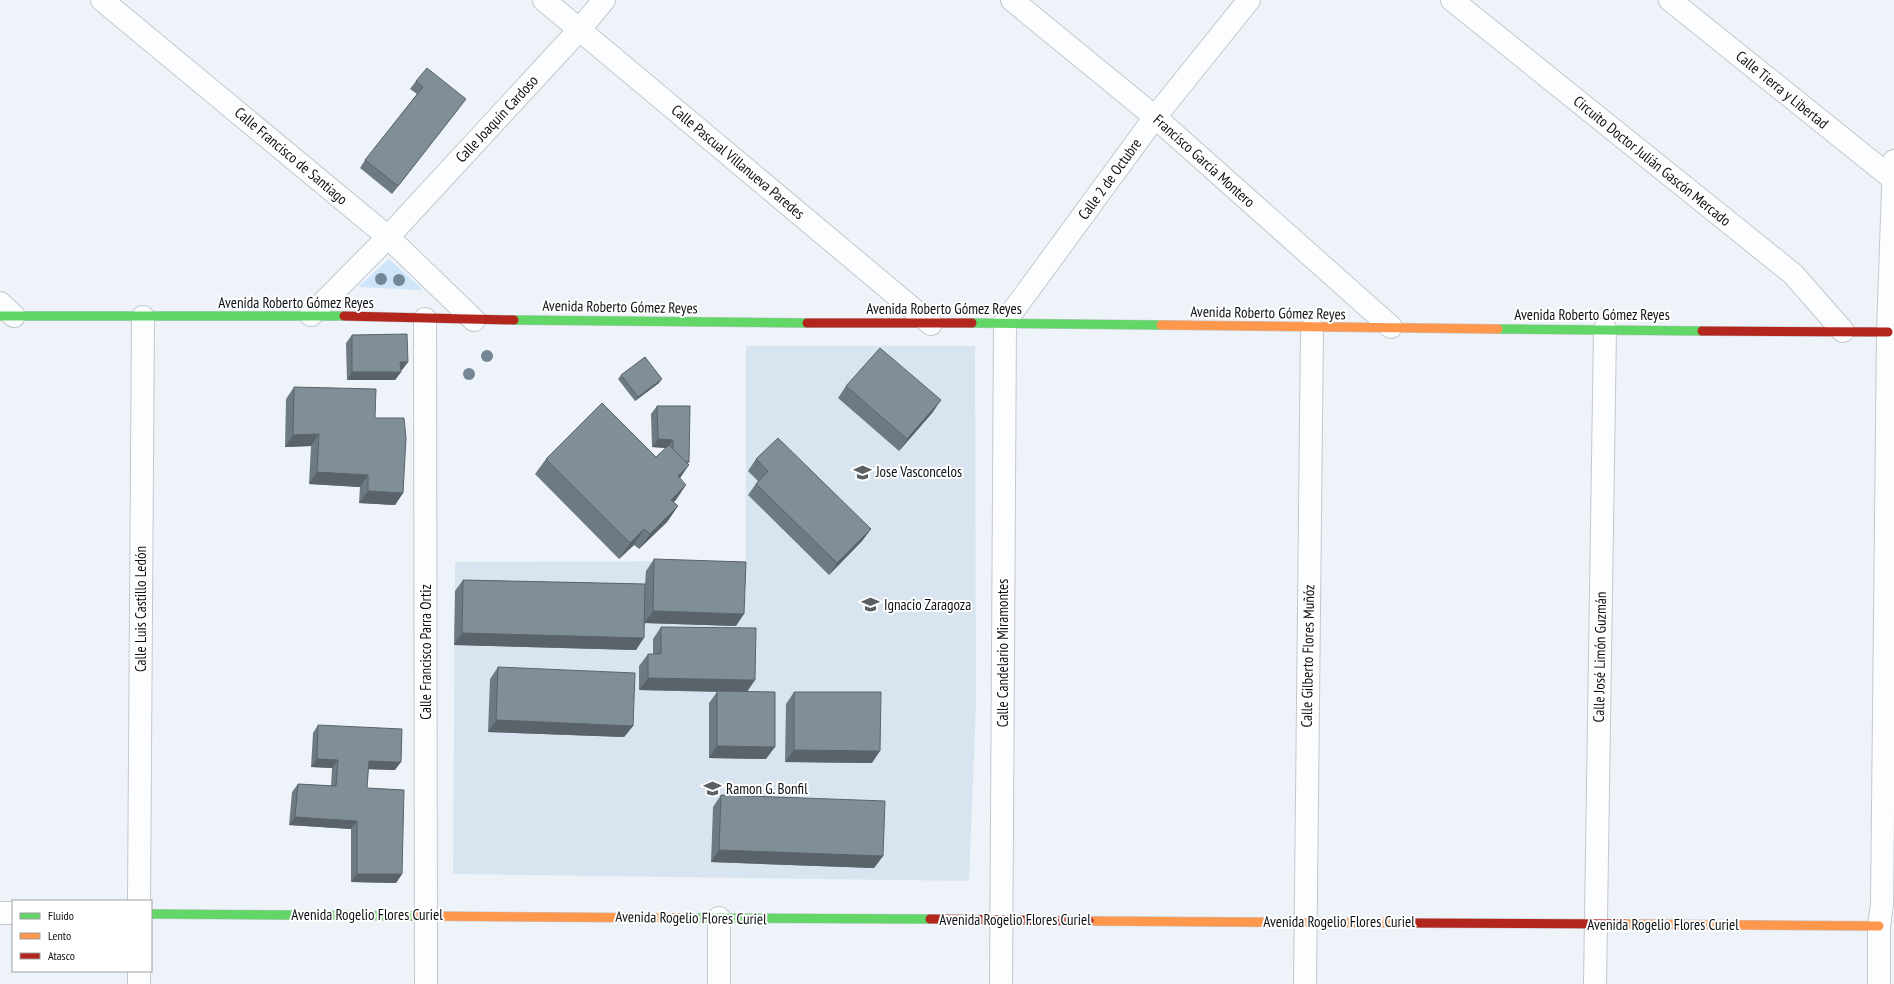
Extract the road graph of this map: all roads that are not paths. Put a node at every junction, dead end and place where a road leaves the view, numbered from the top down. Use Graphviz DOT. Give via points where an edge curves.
graph roads {
  1 [pos="102,0"];
  2 [pos="544,0"];
  3 [pos="604,0"];
  4 [pos="1012,0"];
  5 [pos="1249,0"];
  6 [pos="1452,0"];
  7 [pos="1670,0"];
  8 [pos="580,29"];
  9 [pos="1155,117"];
  10 [pos="1894,170"];
  11 [pos="388,237"];
  12 [pos="4,312"];
  13 [pos="312,315"];
  14 [pos="144,317"];
  15 [pos="425,319"];
  16 [pos="474,320"];
  17 [pos="1005,322"];
  18 [pos="931,324"];
  19 [pos="1312,328"];
  20 [pos="1391,328"];
  21 [pos="1605,329"];
  22 [pos="1843,331"];
  23 [pos="1888,332"];
  24 [pos="139,900"];
  25 [pos="0,913"];
  26 [pos="12,913"];
  27 [pos="152,914"];
  28 [pos="426,915"];
  29 [pos="719,918"];
  30 [pos="1002,920"];
  31 [pos="1306,922"];
  32 [pos="1595,924"];
  33 [pos="1879,926"];
  34 [pos="139,972"];
  35 [pos="139,984"];
  36 [pos="426,984"];
  37 [pos="718,984"];
  38 [pos="1001,984"];
  39 [pos="1305,984"];
  40 [pos="1595,984"];
  41 [pos="1879,984"];
  1 -- 11 [label="street, Calle Francisco de Santiago"];
  2 -- 8 [label="street, Calle Pascual Villanueva Paredes"];
  3 -- 8 [label="street, Calle Joaquín Cardoso"];
  4 -- 9 [label="street, Francisco García Montero"];
  5 -- 9 [label="street, Calle 2 de Octubre"];
  6 -- 22 [label="street, Circuito Doctor Julián Gascón Mercado" via="1793,274"];
  7 -- 10 [label="street, Calle Tierra y Libertad"];
  8 -- 11 [label="street, Calle Joaquín Cardoso"];
  8 -- 18 [label="street, Calle Pascual Villanueva Paredes"];
  9 -- 17 [label="street, Calle 2 de Octubre"];
  9 -- 20 [label="street, Francisco García Montero"];
  10 -- 23 [label="street"];
  11 -- 13 [label="street, Calle Joaquín Cardoso"];
  11 -- 16 [label="street, Calle Francisco de Santiago"];
  12 -- 14 [label="street, Avenida Roberto Gómez Reyes"];
  13 -- 14 [label="street, Avenida Roberto Gómez Reyes"];
  13 -- 15 [label="street, Avenida Roberto Gómez Reyes"];
  14 -- 24 [label="street, Calle Luis Castillo Ledón"];
  15 -- 16 [label="street, Avenida Roberto Gómez Reyes"];
  15 -- 28 [label="street, Calle Francisco Parra Ortiz"];
  16 -- 18 [label="street, Avenida Roberto Gómez Reyes"];
  17 -- 18 [label="street, Avenida Roberto Gómez Reyes"];
  17 -- 19 [label="street, Avenida Roberto Gómez Reyes"];
  17 -- 30 [label="street, Calle Candelario Miramontes"];
  19 -- 20 [label="street, Avenida Roberto Gómez Reyes"];
  19 -- 31 [label="street, Calle Gilberto Flores Muñóz"];
  20 -- 21 [label="street, Avenida Roberto Gómez Reyes"];
  21 -- 22 [label="street, Avenida Roberto Gómez Reyes"];
  21 -- 32 [label="street, Calle José Limón Guzmán"];
  22 -- 23 [label="street, Avenida Roberto Gómez Reyes"];
  23 -- 33 [label="street" via="1882,904"];
  25 -- 26 [label="street"];
  27 -- 28 [label="street, Avenida Rogelio Flores Curiel"];
  28 -- 29 [label="street, Avenida Rogelio Flores Curiel"];
  28 -- 36 [label="street, Calle Francisco Parra Ortiz"];
  29 -- 30 [label="street, Avenida Rogelio Flores Curiel"];
  29 -- 37 [label="street"];
  30 -- 31 [label="street, Avenida Rogelio Flores Curiel"];
  30 -- 38 [label="street, Calle Candelario Miramontes"];
  31 -- 32 [label="street, Avenida Rogelio Flores Curiel"];
  31 -- 39 [label="street, Calle Gilberto Flores Muñóz"];
  32 -- 33 [label="street, Avenida Rogelio Flores Curiel"];
  32 -- 40 [label="street, Calle José Limón Guzmán"];
  33 -- 41 [label="street"];
  34 -- 35 [label="street"];
}
